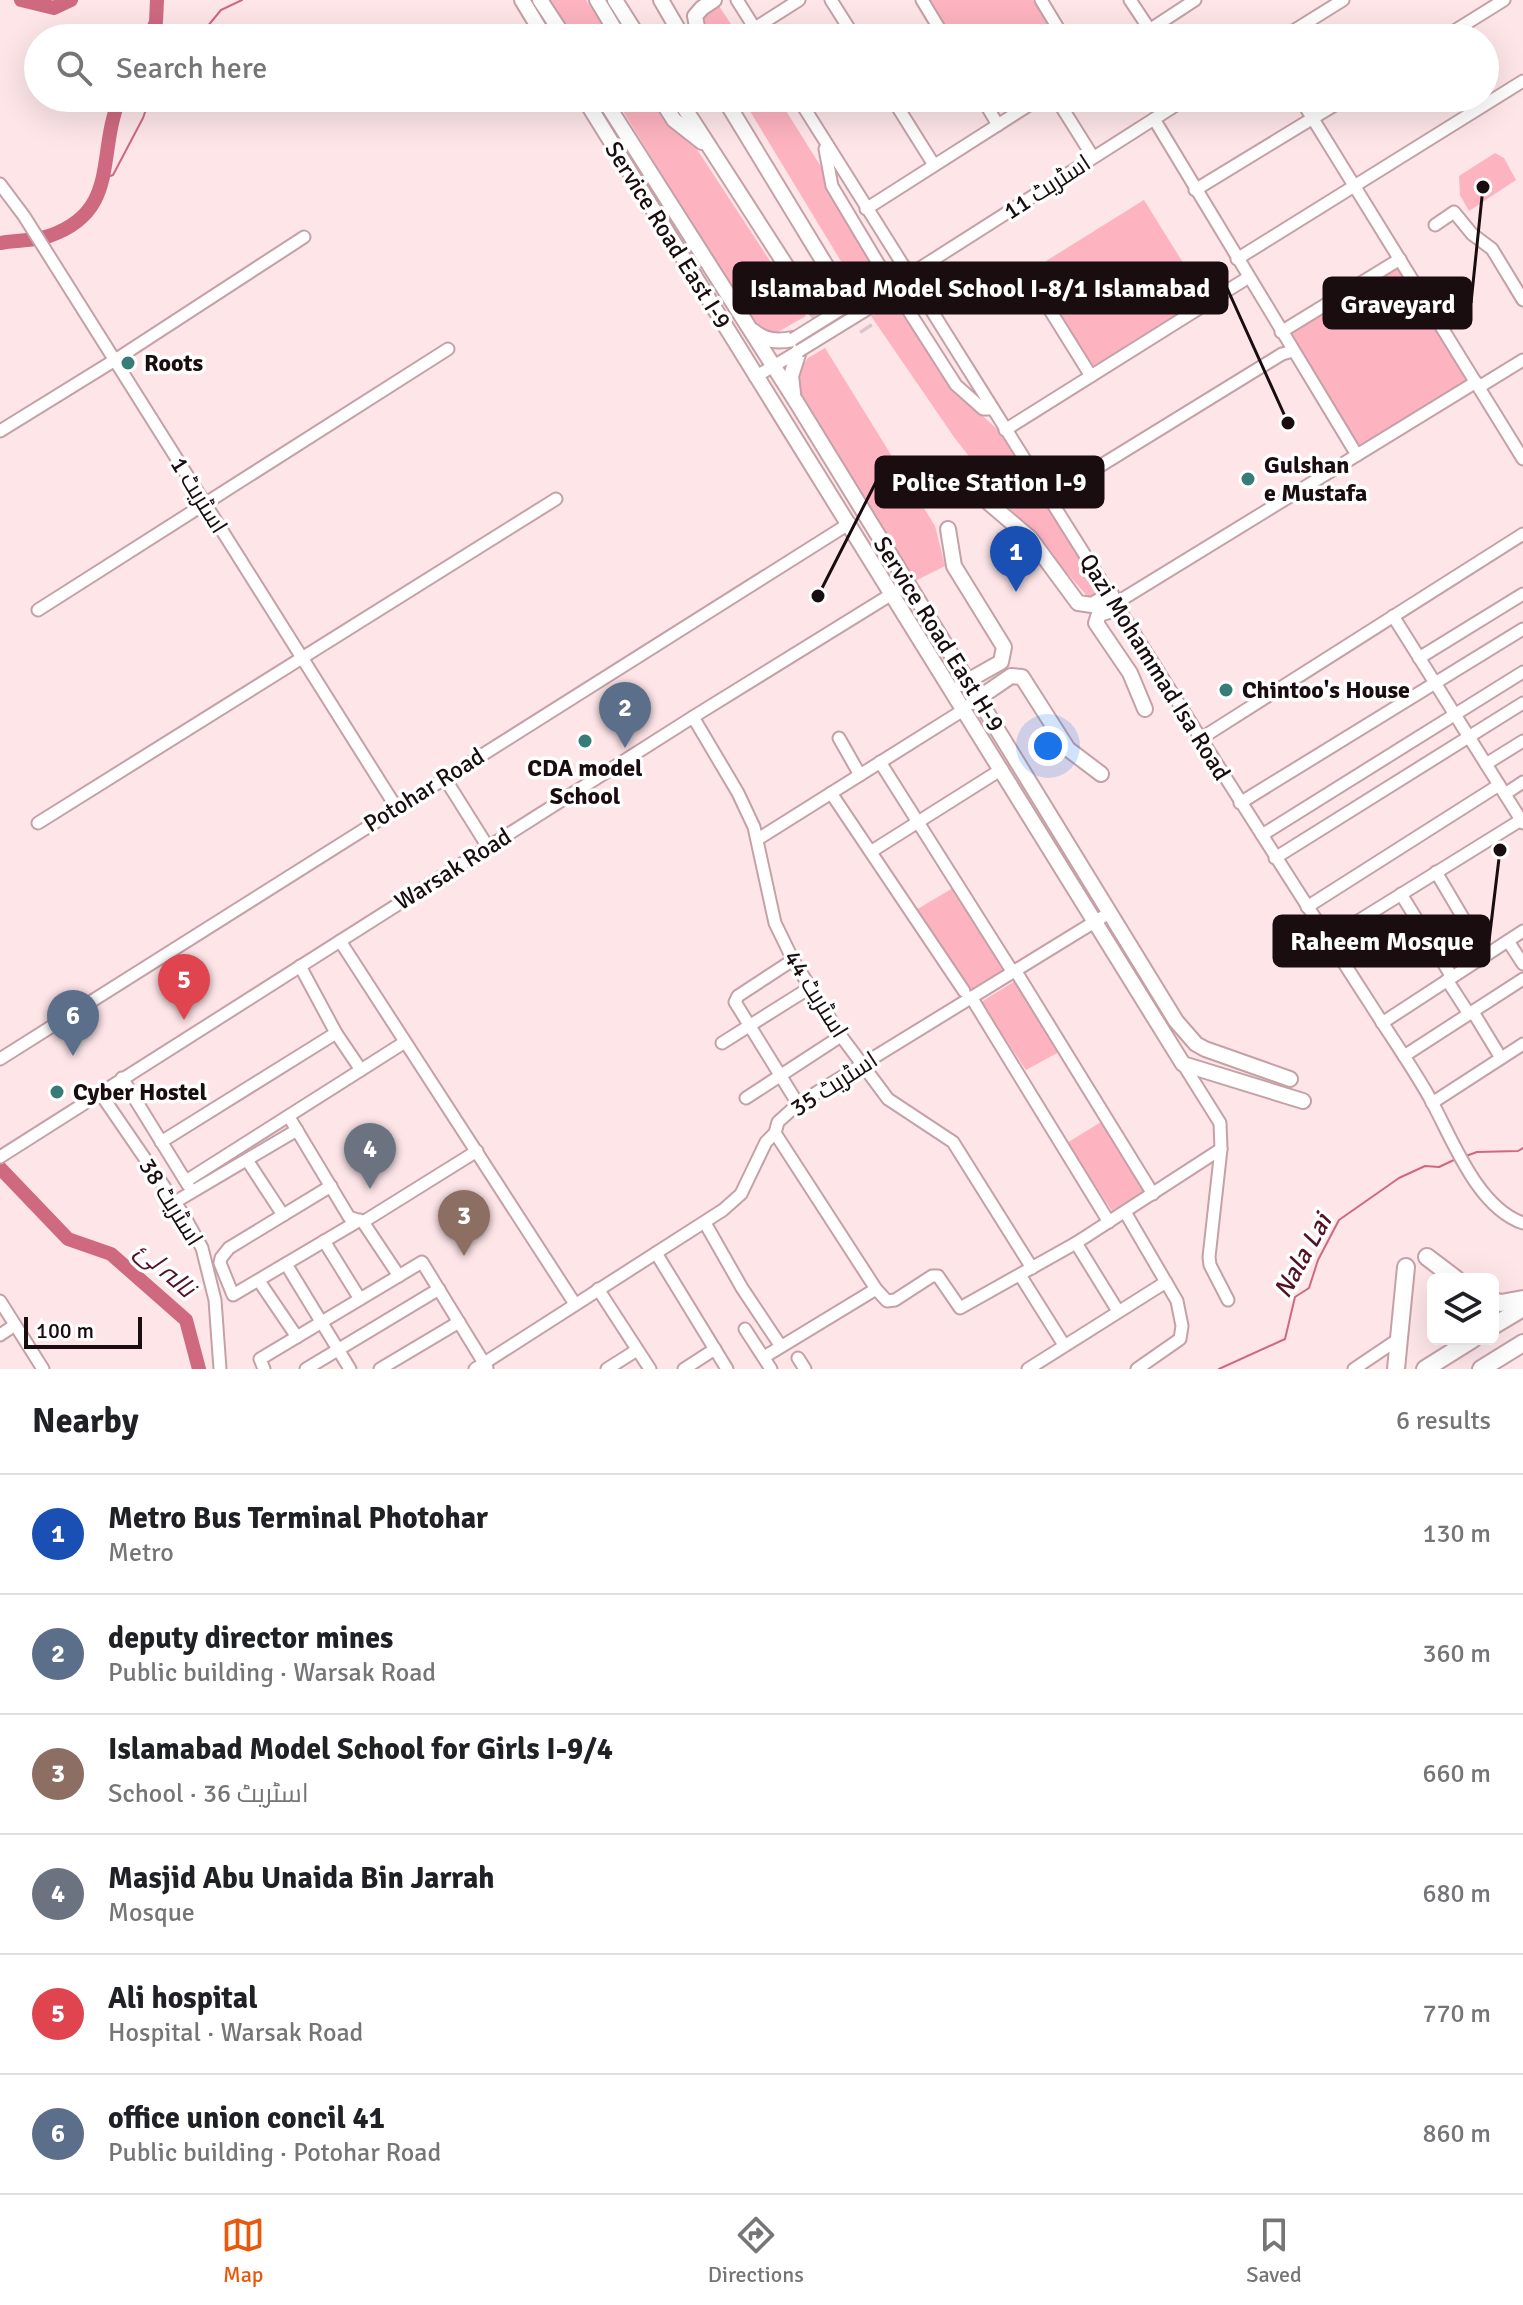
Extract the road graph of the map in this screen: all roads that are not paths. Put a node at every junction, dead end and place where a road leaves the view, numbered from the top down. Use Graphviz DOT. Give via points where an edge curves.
graph roads {
  1 [pos="522,0"];
  2 [pos="540,0"];
  3 [pos="597,0"];
  4 [pos="615,0"];
  5 [pos="661,0"];
  6 [pos="714,0"];
  7 [pos="737,0"];
  8 [pos="799,0"];
  9 [pos="831,0"];
  10 [pos="922,0"];
  11 [pos="1041,0"];
  12 [pos="1130,0"];
  13 [pos="1195,0"];
  14 [pos="1343,0"];
  15 [pos="1504,0"];
  16 [pos="537,24"];
  17 [pos="556,24"];
  18 [pos="610,24"];
  19 [pos="630,24"];
  20 [pos="675,24"];
  21 [pos="696,24"];
  22 [pos="752,24"];
  23 [pos="769,24"];
  24 [pos="846,24"];
  25 [pos="937,24"];
  26 [pos="1056,24"];
  27 [pos="1146,24"];
  28 [pos="1159,24"];
  29 [pos="1304,24"];
  30 [pos="1465,24"];
  31 [pos="1523,81"];
  32 [pos="1499,96"];
  33 [pos="593,112"];
  34 [pos="612,112"];
  35 [pos="669,112"];
  36 [pos="687,112"];
  37 [pos="734,112"];
  38 [pos="807,112"];
  39 [pos="901,112"];
  40 [pos="990,112"];
  41 [pos="1018,112"];
  42 [pos="1065,112"];
  43 [pos="1165,112"];
  44 [pos="1309,112"];
  45 [pos="1323,112"];
  46 [pos="1474,112"];
  47 [pos="1313,118"];
  48 [pos="1154,119"];
  49 [pos="998,125"];
  50 [pos="828,146"];
  51 [pos="712,150"];
  52 [pos="1093,157"];
  53 [pos="934,165"];
  54 [pos="0,184"];
  55 [pos="1354,187"];
  56 [pos="1195,190"];
  57 [pos="866,209"];
  58 [pos="1435,225"];
  59 [pos="304,237"];
  60 [pos="1237,259"];
  61 [pos="1400,259"];
  62 [pos="1025,270"];
  63 [pos="907,277"];
  64 [pos="1249,277"];
  65 [pos="888,279"];
  66 [pos="896,291"];
  67 [pos="842,292"];
  68 [pos="1523,300"];
  69 [pos="812,306"];
  70 [pos="747,325"];
  71 [pos="1281,332"];
  72 [pos="796,345"];
  73 [pos="448,349"];
  74 [pos="1293,351"];
  75 [pos="115,360"];
  76 [pos="770,360"];
  77 [pos="1523,360"];
  78 [pos="751,371"];
  79 [pos="1091,376"];
  80 [pos="1477,385"];
  81 [pos="797,403"];
  82 [pos="992,409"];
  83 [pos="1005,430"];
  84 [pos="0,431"];
  85 [pos="1357,455"];
  86 [pos="1523,459"];
  87 [pos="1048,498"];
  88 [pos="556,499"];
  89 [pos="989,503"];
  90 [pos="204,504"];
  91 [pos="850,523"];
  92 [pos="948,529"];
  93 [pos="1523,534"];
  94 [pos="908,584"];
  95 [pos="892,594"];
  96 [pos="1523,594"];
  97 [pos="1116,601"];
  98 [pos="38,610"];
  99 [pos="1393,616"];
  100 [pos="1523,629"];
  101 [pos="1419,658"];
  102 [pos="301,659"];
  103 [pos="1523,672"];
  104 [pos="967,680"];
  105 [pos="1435,683"];
  106 [pos="952,690"];
  107 [pos="978,698"];
  108 [pos="1523,703"];
  109 [pos="965,709"];
  110 [pos="1145,709"];
  111 [pos="1455,715"];
  112 [pos="693,717"];
  113 [pos="1469,737"];
  114 [pos="839,738"];
  115 [pos="1200,739"];
  116 [pos="1523,741"];
  117 [pos="880,762"];
  118 [pos="1486,764"];
  119 [pos="1002,769"];
  120 [pos="1101,774"];
  121 [pos="860,775"];
  122 [pos="444,777"];
  123 [pos="1523,782"];
  124 [pos="1502,789"];
  125 [pos="831,793"];
  126 [pos="1240,803"];
  127 [pos="396,807"];
  128 [pos="1522,821"];
  129 [pos="918,822"];
  130 [pos="38,823"];
  131 [pos="1061,832"];
  132 [pos="1262,835"];
  133 [pos="758,839"];
  134 [pos="1047,841"];
  135 [pos="488,847"];
  136 [pos="872,851"];
  137 [pos="1275,858"];
  138 [pos="1436,872"];
  139 [pos="1401,894"];
  140 [pos="1307,907"];
  141 [pos="1109,913"];
  142 [pos="1094,920"];
  143 [pos="1523,931"];
  144 [pos="1329,939"];
  145 [pos="340,941"];
  146 [pos="1508,941"];
  147 [pos="1485,955"];
  148 [pos="793,960"];
  149 [pos="1523,964"];
  150 [pos="300,966"];
  151 [pos="1013,970"];
  152 [pos="1450,979"];
  153 [pos="1523,979"];
  154 [pos="811,987"];
  155 [pos="967,994"];
  156 [pos="1471,1013"];
  157 [pos="1382,1023"];
  158 [pos="750,1026"];
  159 [pos="336,1033"];
  160 [pos="841,1036"];
  161 [pos="405,1042"];
  162 [pos="722,1043"];
  163 [pos="1196,1044"];
  164 [pos="1523,1044"];
  165 [pos="1404,1056"];
  166 [pos="1501,1058"];
  167 [pos="0,1059"];
  168 [pos="1183,1064"];
  169 [pos="861,1065"];
  170 [pos="1201,1069"];
  171 [pos="361,1070"];
  172 [pos="781,1074"];
  173 [pos="122,1078"];
  174 [pos="1290,1079"];
  175 [pos="100,1093"];
  176 [pos="746,1098"];
  177 [pos="1303,1101"];
  178 [pos="1432,1103"];
  179 [pos="798,1104"];
  180 [pos="289,1117"];
  181 [pos="297,1130"];
  182 [pos="775,1133"];
  183 [pos="161,1142"];
  184 [pos="1221,1149"];
  185 [pos="477,1151"];
  186 [pos="0,1157"];
  187 [pos="247,1160"];
  188 [pos="189,1186"];
  189 [pos="331,1186"];
  190 [pos="1153,1194"];
  191 [pos="175,1202"];
  192 [pos="1125,1212"];
  193 [pos="283,1215"];
  194 [pos="361,1221"];
  195 [pos="1109,1222"];
  196 [pos="705,1223"];
  197 [pos="1523,1223"];
  198 [pos="324,1241"];
  199 [pos="1076,1243"];
  200 [pos="656,1253"];
  201 [pos="1427,1257"];
  202 [pos="286,1264"];
  203 [pos="1406,1267"];
  204 [pos="1032,1268"];
  205 [pos="1448,1273"];
  206 [pos="1020,1275"];
  207 [pos="399,1276"];
  208 [pos="259,1281"];
  209 [pos="1166,1282"];
  210 [pos="439,1289"];
  211 [pos="598,1289"];
  212 [pos="876,1289"];
  213 [pos="360,1299"];
  214 [pos="1523,1299"];
  215 [pos="1228,1300"];
  216 [pos="0,1301"];
  217 [pos="1499,1302"];
  218 [pos="575,1304"];
  219 [pos="1523,1308"];
  220 [pos="1118,1311"];
  221 [pos="322,1322"];
  222 [pos="459,1322"];
  223 [pos="1499,1322"];
  224 [pos="15,1325"];
  225 [pos="745,1329"];
  226 [pos="0,1335"];
  227 [pos="297,1337"];
  228 [pos="1400,1338"];
  229 [pos="780,1345"];
  230 [pos="1064,1345"];
  231 [pos="1463,1345"];
  232 [pos="1518,1346"];
  233 [pos="715,1349"];
  234 [pos="338,1350"];
  235 [pos="637,1350"];
  236 [pos="764,1357"];
  237 [pos="482,1367"];
  238 [pos="43,1369"];
  239 [pos="220,1369"];
  240 [pos="264,1369"];
  241 [pos="306,1369"];
  242 [pos="350,1369"];
  243 [pos="380,1369"];
  244 [pos="607,1369"];
  245 [pos="650,1369"];
  246 [pos="684,1369"];
  247 [pos="727,1369"];
  248 [pos="771,1369"];
  249 [pos="1028,1369"];
  250 [pos="1137,1369"];
  251 [pos="1354,1369"];
  252 [pos="1396,1369"];
  253 [pos="1425,1369"];
  254 [pos="1481,1369"];
  255 [pos="1507,1369"];
  1 -- 16 [label="main road"];
  2 -- 17 [label="main road"];
  3 -- 18 [label="main road"];
  4 -- 19 [label="main road"];
  5 -- 20 [label="main road"];
  6 -- 21 [label="main road" via="695,16"];
  7 -- 22 [label="street"];
  8 -- 23 [label="street"];
  9 -- 24 [label="street"];
  10 -- 25 [label="street"];
  11 -- 26 [label="street"];
  12 -- 27 [label="street"];
  13 -- 28 [label="street"];
  14 -- 29 [label="street"];
  15 -- 30 [label="street"];
  31 -- 32 [label="street"];
  33 -- 78 [label="main road, Service Road East I-9"];
  34 -- 70 [label="main road, Service Road East H-9"];
  35 -- 51 [label="main road"];
  36 -- 51 [label="main road"];
  37 -- 67 [label="main road"];
  38 -- 50 [label="street, Qazi Mohammad Isa Road"];
  39 -- 53 [label="street"];
  40 -- 49 [label="street"];
  41 -- 49 [label="street"];
  42 -- 52 [label="street"];
  43 -- 48 [label="street, اسٹریٹ 11"];
  44 -- 47 [label="street"];
  45 -- 47 [label="street"];
  46 -- 55 [label="street"];
  47 -- 55 [label="street"];
  47 -- 56 [label="street"];
  48 -- 52 [label="street, اسٹریٹ 11"];
  48 -- 56 [label="street"];
  49 -- 53 [label="street"];
  50 -- 57 [label="street, Qazi Mohammad Isa Road"];
  50 -- 65 [label="street" via="832,186"];
  51 -- 69 [label="main road"];
  52 -- 63 [label="street, اسٹریٹ 11"];
  53 -- 57 [label="street"];
  54 -- 75 [label="street, اسٹریٹ 1"];
  55 -- 60 [label="street"];
  55 -- 61 [label="street"];
  56 -- 60 [label="street"];
  57 -- 63 [label="street, Qazi Mohammad Isa Road"];
  58 -- 68 [label="street" via="1454,212 1492,249"];
  59 -- 75 [label="street"];
  60 -- 64 [label="street"];
  61 -- 71 [label="street"];
  61 -- 80 [label="street"];
  62 -- 79 [label="street"];
  63 -- 65 [label="street"];
  63 -- 66 [label="street"];
  63 -- 82 [label="street, Qazi Mohammad Isa Road"];
  64 -- 71 [label="street"];
  64 -- 79 [label="street"];
  65 -- 66 [label="street"];
  65 -- 72 [label="street, bridge"];
  66 -- 72 [label="street, bridge"];
  66 -- 82 [label="street" via="956,385 983,409"];
  70 -- 72 [label="main road" via="767,340"];
  70 -- 76 [label="main road, Service Road East H-9"];
  71 -- 74 [label="street"];
  72 -- 76 [label="street"];
  72 -- 81 [label="main road" via="791,376"];
  73 -- 90 [label="street"];
  74 -- 85 [label="street"];
  74 -- 87 [label="street"];
  75 -- 84 [label="street"];
  75 -- 90 [label="street, اسٹریٹ 1"];
  76 -- 78 [label="street"];
  76 -- 81 [label="main road, Service Road East H-9"];
  77 -- 80 [label="street"];
  78 -- 91 [label="main road, Service Road East H-9"];
  79 -- 83 [label="street"];
  80 -- 85 [label="street"];
  80 -- 86 [label="street"];
  81 -- 94 [label="main road, Service Road East H-9"];
  82 -- 83 [label="street, Qazi Mohammad Isa Road"];
  83 -- 87 [label="street, Qazi Mohammad Isa Road"];
  85 -- 97 [label="street"];
  87 -- 97 [label="street, Qazi Mohammad Isa Road"];
  88 -- 102 [label="street"];
  89 -- 97 [label="main road" via="1030,538 1078,603"];
  90 -- 98 [label="street"];
  90 -- 102 [label="street, اسٹریٹ 1"];
  91 -- 95 [label="main road, Service Road East H-9"];
  91 -- 122 [label="street, Potohar Road"];
  92 -- 104 [label="main road" via="954,566 1004,647 1001,662"];
  93 -- 99 [label="street"];
  94 -- 95 [label="street, Warsak Road"];
  94 -- 104 [label="main road, Service Road East H-9"];
  95 -- 106 [label="main road, Service Road East H-9"];
  95 -- 112 [label="street, Warsak Road"];
  96 -- 101 [label="street"];
  97 -- 110 [label="main road" via="1096,623 1130,673"];
  97 -- 115 [label="street, Qazi Mohammad Isa Road"];
  99 -- 101 [label="street"];
  99 -- 115 [label="street"];
  100 -- 105 [label="street"];
  101 -- 105 [label="street"];
  102 -- 127 [label="street, اسٹریٹ 1"];
  102 -- 130 [label="street"];
  103 -- 111 [label="street"];
  104 -- 106 [label="main road"];
  104 -- 107 [label="main road, Service Road East H-9"];
  105 -- 111 [label="street"];
  105 -- 126 [label="street"];
  106 -- 109 [label="main road, Service Road East H-9"];
  107 -- 109 [label="main road"];
  107 -- 120 [label="main road" via="1011,676 1022,677 1068,749"];
  107 -- 131 [label="main road, Service Road East H-9"];
  108 -- 113 [label="street"];
  109 -- 117 [label="street"];
  109 -- 119 [label="main road, Service Road East H-9"];
  111 -- 113 [label="street"];
  111 -- 132 [label="street"];
  112 -- 133 [label="street, اسٹریٹ 44"];
  112 -- 135 [label="street, Warsak Road"];
  113 -- 118 [label="street"];
  113 -- 137 [label="street"];
  114 -- 121 [label="street"];
  115 -- 126 [label="street, Qazi Mohammad Isa Road"];
  116 -- 118 [label="street"];
  117 -- 121 [label="street"];
  117 -- 129 [label="street"];
  118 -- 124 [label="street"];
  119 -- 129 [label="street"];
  119 -- 134 [label="main road, Service Road East H-9"];
  121 -- 125 [label="street"];
  122 -- 127 [label="street, Potohar Road"];
  122 -- 135 [label="street"];
  123 -- 124 [label="street"];
  124 -- 128 [label="street"];
  124 -- 140 [label="street"];
  125 -- 133 [label="street"];
  125 -- 136 [label="street"];
  126 -- 132 [label="street, Qazi Mohammad Isa Road"];
  127 -- 167 [label="street, Potohar Road"];
  128 -- 138 [label="street"];
  129 -- 136 [label="street"];
  129 -- 151 [label="street"];
  131 -- 134 [label="main road"];
  131 -- 141 [label="main road, Service Road East H-9"];
  132 -- 137 [label="street, Qazi Mohammad Isa Road"];
  133 -- 148 [label="street, اسٹریٹ 44" via="775,923"];
  134 -- 142 [label="main road, Service Road East H-9"];
  135 -- 145 [label="street, Warsak Road"];
  136 -- 155 [label="street"];
  137 -- 140 [label="street, Qazi Mohammad Isa Road"];
  138 -- 139 [label="street"];
  138 -- 147 [label="street"];
  139 -- 144 [label="street"];
  139 -- 152 [label="street"];
  140 -- 144 [label="street, Qazi Mohammad Isa Road"];
  141 -- 142 [label="street, اسٹریٹ 35"];
  141 -- 163 [label="main road, Service Road East H-9"];
  142 -- 151 [label="street, اسٹریٹ 35"];
  142 -- 168 [label="main road, Service Road East H-9"];
  143 -- 146 [label="street"];
  144 -- 157 [label="street, Qazi Mohammad Isa Road"];
  145 -- 150 [label="street, Warsak Road"];
  145 -- 161 [label="street"];
  146 -- 147 [label="street"];
  146 -- 149 [label="street"];
  147 -- 152 [label="street"];
  148 -- 154 [label="street, اسٹریٹ 44"];
  148 -- 158 [label="street" via="736,999"];
  150 -- 159 [label="street"];
  150 -- 173 [label="street, Warsak Road"];
  151 -- 155 [label="street, اسٹریٹ 35"];
  151 -- 190 [label="street"];
  152 -- 156 [label="street"];
  152 -- 157 [label="street"];
  153 -- 156 [label="street"];
  154 -- 158 [label="street"];
  154 -- 160 [label="street, اسٹریٹ 44"];
  155 -- 169 [label="street, اسٹریٹ 35"];
  155 -- 195 [label="street"];
  156 -- 165 [label="street"];
  156 -- 166 [label="street"];
  157 -- 165 [label="street, Qazi Mohammad Isa Road"];
  158 -- 162 [label="street"];
  158 -- 172 [label="street"];
  159 -- 171 [label="street"];
  159 -- 183 [label="street"];
  160 -- 169 [label="street, اسٹریٹ 44"];
  160 -- 172 [label="street"];
  161 -- 171 [label="street"];
  161 -- 185 [label="street"];
  163 -- 170 [label="main road"];
  163 -- 174 [label="main road, Service Road East H-9"];
  164 -- 166 [label="street"];
  165 -- 178 [label="street, Qazi Mohammad Isa Road"];
  166 -- 178 [label="street"];
  168 -- 170 [label="main road"];
  168 -- 184 [label="street" via="1220,1123"];
  169 -- 179 [label="street, اسٹریٹ 35"];
  169 -- 204 [label="street, اسٹریٹ 44" via="888,1099 953,1142"];
  170 -- 177 [label="main road"];
  171 -- 180 [label="street"];
  172 -- 176 [label="street"];
  172 -- 179 [label="street"];
  173 -- 175 [label="street, Warsak Road"];
  173 -- 183 [label="street"];
  175 -- 186 [label="street, Warsak Road"];
  175 -- 191 [label="street, اسٹریٹ 38"];
  178 -- 197 [label="street, Qazi Mohammad Isa Road" via="1487,1198 1510,1219"];
  179 -- 182 [label="street, اسٹریٹ 35" via="778,1122"];
  180 -- 181 [label="street"];
  180 -- 188 [label="street"];
  181 -- 187 [label="street"];
  181 -- 189 [label="street"];
  182 -- 196 [label="street, اسٹریٹ 35" via="741,1194"];
  182 -- 212 [label="street"];
  183 -- 188 [label="street"];
  184 -- 190 [label="street"];
  184 -- 215 [label="street" via="1209,1257"];
  185 -- 194 [label="street"];
  185 -- 218 [label="street"];
  187 -- 188 [label="street"];
  187 -- 193 [label="street"];
  188 -- 191 [label="street"];
  189 -- 193 [label="street"];
  189 -- 194 [label="street" via="349,1217"];
  190 -- 192 [label="street"];
  191 -- 239 [label="street, اسٹریٹ 38" via="202,1248 215,1300"];
  192 -- 195 [label="street"];
  192 -- 209 [label="street"];
  193 -- 208 [label="street" via="221,1258 233,1295"];
  194 -- 198 [label="street"];
  194 -- 207 [label="street"];
  195 -- 199 [label="street"];
  196 -- 200 [label="street, اسٹریٹ 35"];
  196 -- 229 [label="street"];
  198 -- 202 [label="street"];
  198 -- 213 [label="street"];
  199 -- 204 [label="street"];
  199 -- 220 [label="street"];
  200 -- 211 [label="street, اسٹریٹ 35"];
  200 -- 233 [label="street"];
  201 -- 205 [label="highway"];
  202 -- 208 [label="street"];
  202 -- 221 [label="street"];
  203 -- 228 [label="highway"];
  204 -- 206 [label="street"];
  206 -- 212 [label="street" via="960,1308 938,1276 891,1302"];
  206 -- 230 [label="street"];
  207 -- 210 [label="street" via="422,1262"];
  207 -- 213 [label="street"];
  208 -- 227 [label="street"];
  209 -- 220 [label="street"];
  209 -- 250 [label="street" via="1181,1314 1180,1339"];
  210 -- 222 [label="street"];
  210 -- 234 [label="street"];
  211 -- 218 [label="street, اسٹریٹ 35"];
  211 -- 235 [label="street"];
  212 -- 229 [label="street"];
  213 -- 221 [label="street"];
  214 -- 217 [label="highway"];
  216 -- 224 [label="street"];
  218 -- 237 [label="street, اسٹریٹ 35"];
  219 -- 223 [label="highway"];
  220 -- 230 [label="street"];
  221 -- 227 [label="street"];
  221 -- 234 [label="street"];
  222 -- 237 [label="street"];
  222 -- 243 [label="street"];
  224 -- 226 [label="street"];
  224 -- 238 [label="street"];
  225 -- 236 [label="street"];
  227 -- 240 [label="street" via="260,1359"];
  228 -- 251 [label="street"];
  228 -- 252 [label="highway"];
  229 -- 236 [label="street"];
  230 -- 249 [label="street"];
  231 -- 253 [label="highway"];
  232 -- 254 [label="highway"];
  232 -- 255 [label="highway"];
  233 -- 246 [label="street"];
  233 -- 247 [label="street"];
  234 -- 241 [label="street"];
  234 -- 242 [label="street"];
  235 -- 244 [label="street"];
  235 -- 245 [label="street"];
  236 -- 248 [label="street"];
}
